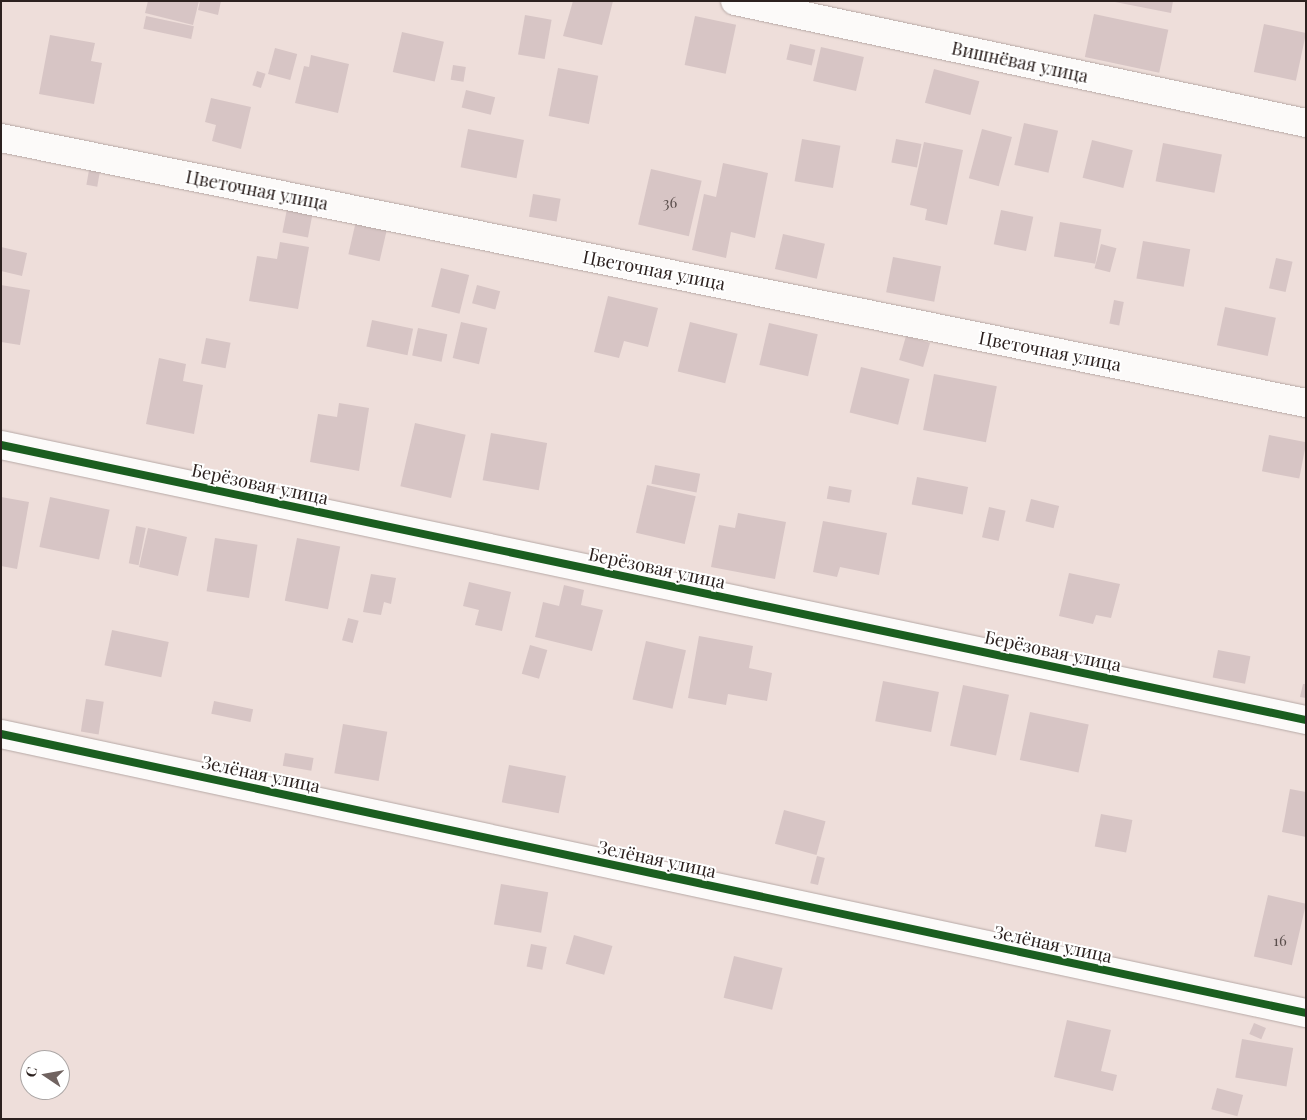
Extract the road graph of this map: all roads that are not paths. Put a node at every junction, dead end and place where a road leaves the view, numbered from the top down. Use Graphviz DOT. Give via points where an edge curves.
graph roads {
  1 [pos="734,1"];
  2 [pos="1306,123"];
  3 [pos="1,138"];
  4 [pos="1306,403"];
  5 [pos="1,445"];
  6 [pos="1306,720"];
  7 [pos="1,734"];
  8 [pos="1306,1013"];
  1 -- 2 [label="street, Вишнёвая улица"];
  3 -- 4 [label="street, Цветочная улица"];
  5 -- 6 [label="street, Берёзовая улица"];
  7 -- 8 [label="street, Зелёная улица"];
}
